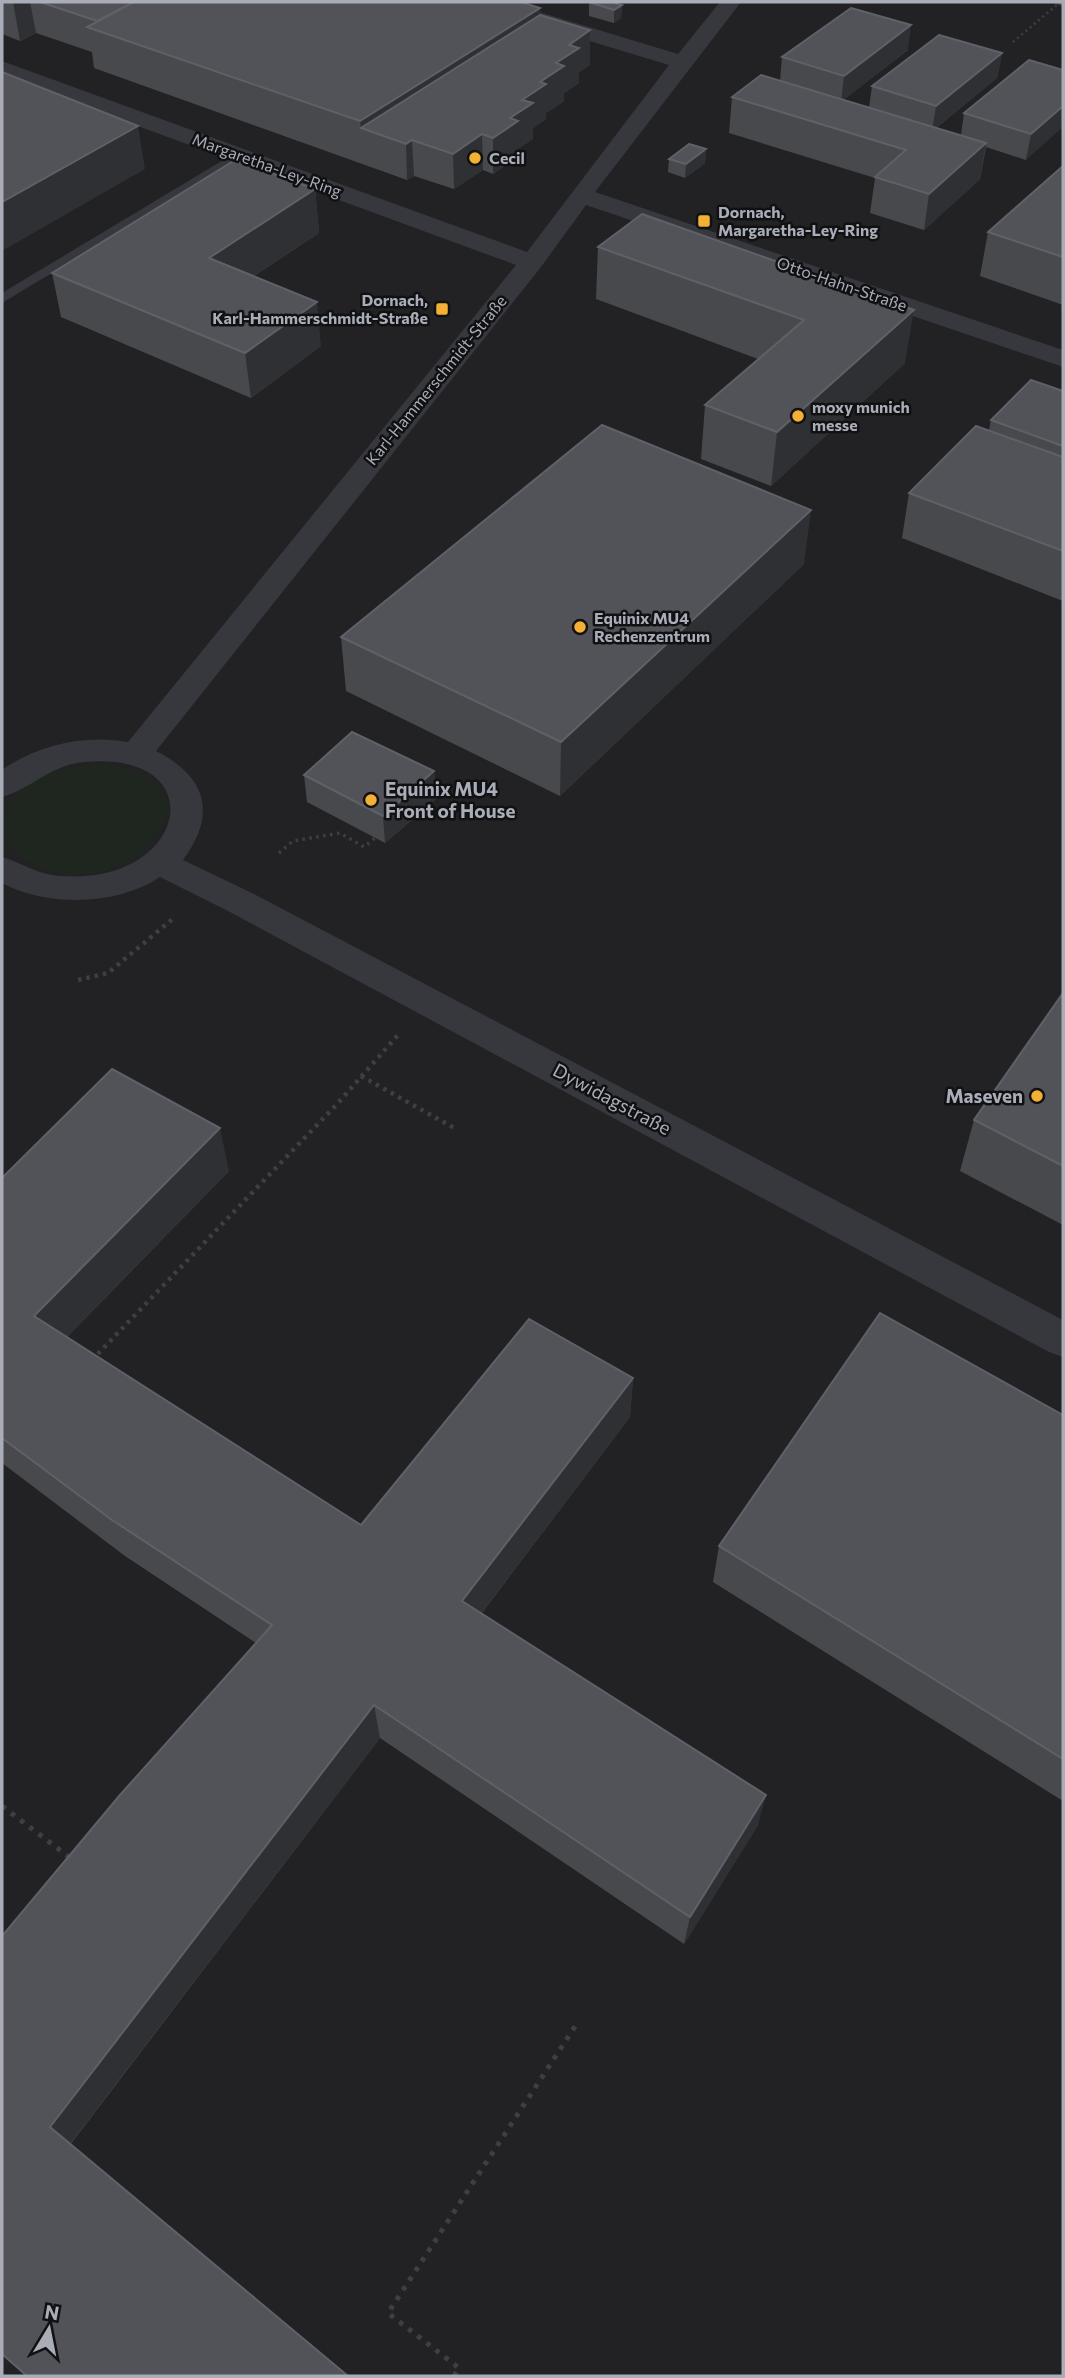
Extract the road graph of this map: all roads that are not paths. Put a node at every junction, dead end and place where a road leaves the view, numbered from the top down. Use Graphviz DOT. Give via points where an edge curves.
graph roads {
  1 [pos="485,2"];
  2 [pos="731,2"];
  3 [pos="684,62"];
  4 [pos="2,68"];
  5 [pos="240,156"];
  6 [pos="580,195"];
  7 [pos="532,262"];
  8 [pos="2,299"];
  9 [pos="1063,359"];
  10 [pos="135,755"];
  11 [pos="2,786"];
  12 [pos="158,862"];
  13 [pos="6,878"];
  14 [pos="1063,1340"];
  1 -- 3 [label="street"];
  2 -- 3 [label="street, Karl-Hammerschmidt-Straße"];
  3 -- 6 [label="street, Karl-Hammerschmidt-Straße"];
  4 -- 5 [label="street, Margaretha-Ley-Ring"];
  5 -- 7 [label="street, Margaretha-Ley-Ring"];
  5 -- 8 [label="lane"];
  6 -- 7 [label="street, Karl-Hammerschmidt-Straße"];
  6 -- 9 [label="street, Otto-Hahn-Straße"];
  7 -- 10 [label="street, Karl-Hammerschmidt-Straße"];
  10 -- 11 [label="street" via="113,751 64,754 41,761"];
  10 -- 12 [label="street" via="173,776 188,809 185,828"];
  12 -- 13 [label="street" via="103,887 71,890"];
  12 -- 14 [label="street, Dywidagstraße"];
}
